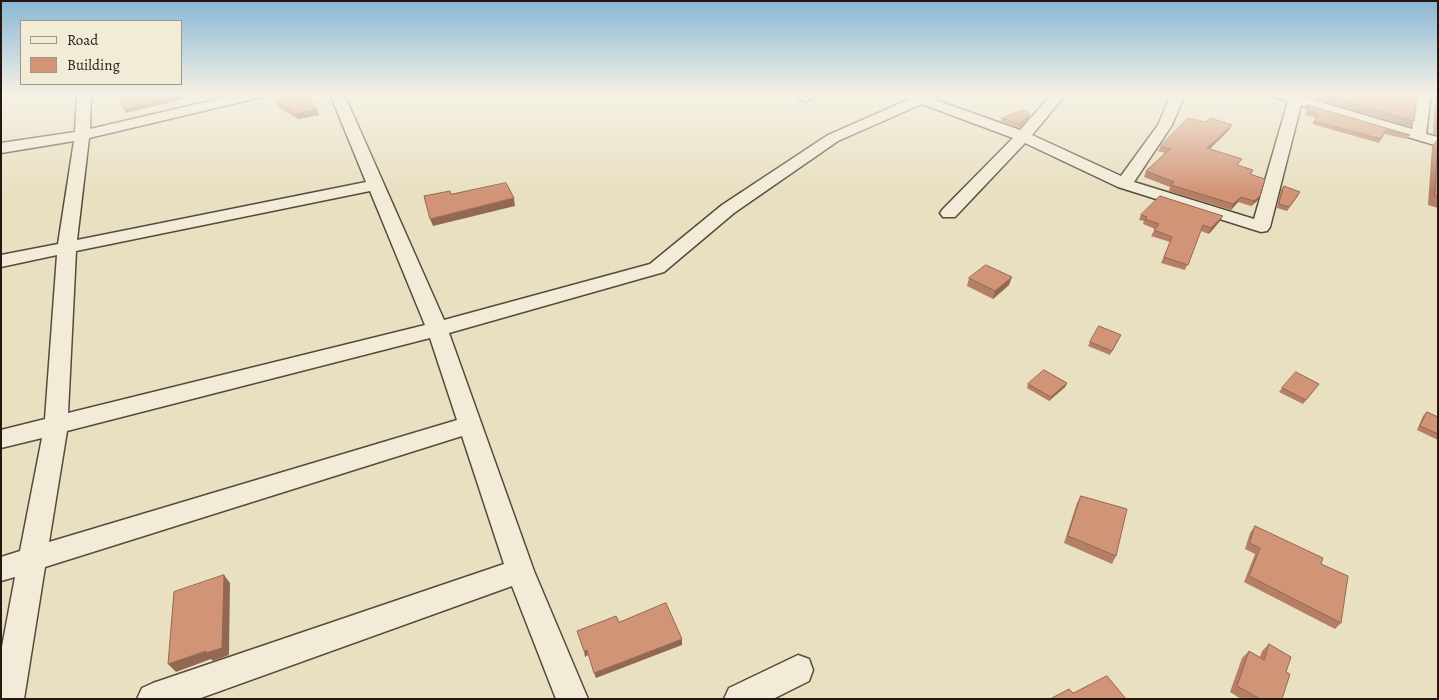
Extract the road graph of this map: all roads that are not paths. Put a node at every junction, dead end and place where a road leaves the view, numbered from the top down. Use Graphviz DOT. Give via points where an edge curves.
graph roads {
  1 [pos="82,127"];
  2 [pos="118,127"];
  3 [pos="352,127"];
  4 [pos="856,127"];
  5 [pos="999,127"];
  6 [pos="1031,127"];
  7 [pos="1165,127"];
  8 [pos="1283,127"];
  9 [pos="1389,127"];
  10 [pos="1419,127"];
  11 [pos="82,135"];
  12 [pos="1023,136"];
  13 [pos="1418,136"];
  14 [pos="1438,142"];
  15 [pos="1,148"];
  16 [pos="1124,184"];
  17 [pos="377,185"];
  18 [pos="949,214"];
  19 [pos="66,248"];
  20 [pos="1,261"];
  21 [pos="437,329"];
  22 [pos="56,425"];
  23 [pos="470,425"];
  24 [pos="1,439"];
  25 [pos="32,558"];
  26 [pos="1,569"];
  27 [pos="520,571"];
  28 [pos="798,670"];
  29 [pos="8,699"];
  30 [pos="153,699"];
  31 [pos="572,699"];
  32 [pos="740,699"];
  1 -- 11 [label="street"];
  2 -- 11 [label="street"];
  3 -- 17 [label="street"];
  4 -- 21 [label="street" via="833,138 728,209 657,268"];
  5 -- 12 [label="street"];
  6 -- 12 [label="street"];
  7 -- 16 [label="street"];
  8 -- 16 [label="street" via="1261,227"];
  9 -- 13 [label="street"];
  10 -- 13 [label="street"];
  11 -- 15 [label="street"];
  11 -- 19 [label="street"];
  12 -- 16 [label="street"];
  12 -- 18 [label="street"];
  13 -- 14 [label="street"];
  17 -- 19 [label="street"];
  17 -- 21 [label="street"];
  19 -- 20 [label="street"];
  19 -- 22 [label="street"];
  21 -- 22 [label="street"];
  21 -- 23 [label="street"];
  22 -- 24 [label="street"];
  22 -- 25 [label="street"];
  23 -- 25 [label="street"];
  23 -- 27 [label="street"];
  25 -- 26 [label="street"];
  25 -- 29 [label="street"];
  27 -- 30 [label="street"];
  27 -- 31 [label="street"];
  28 -- 32 [label="street"];
}
